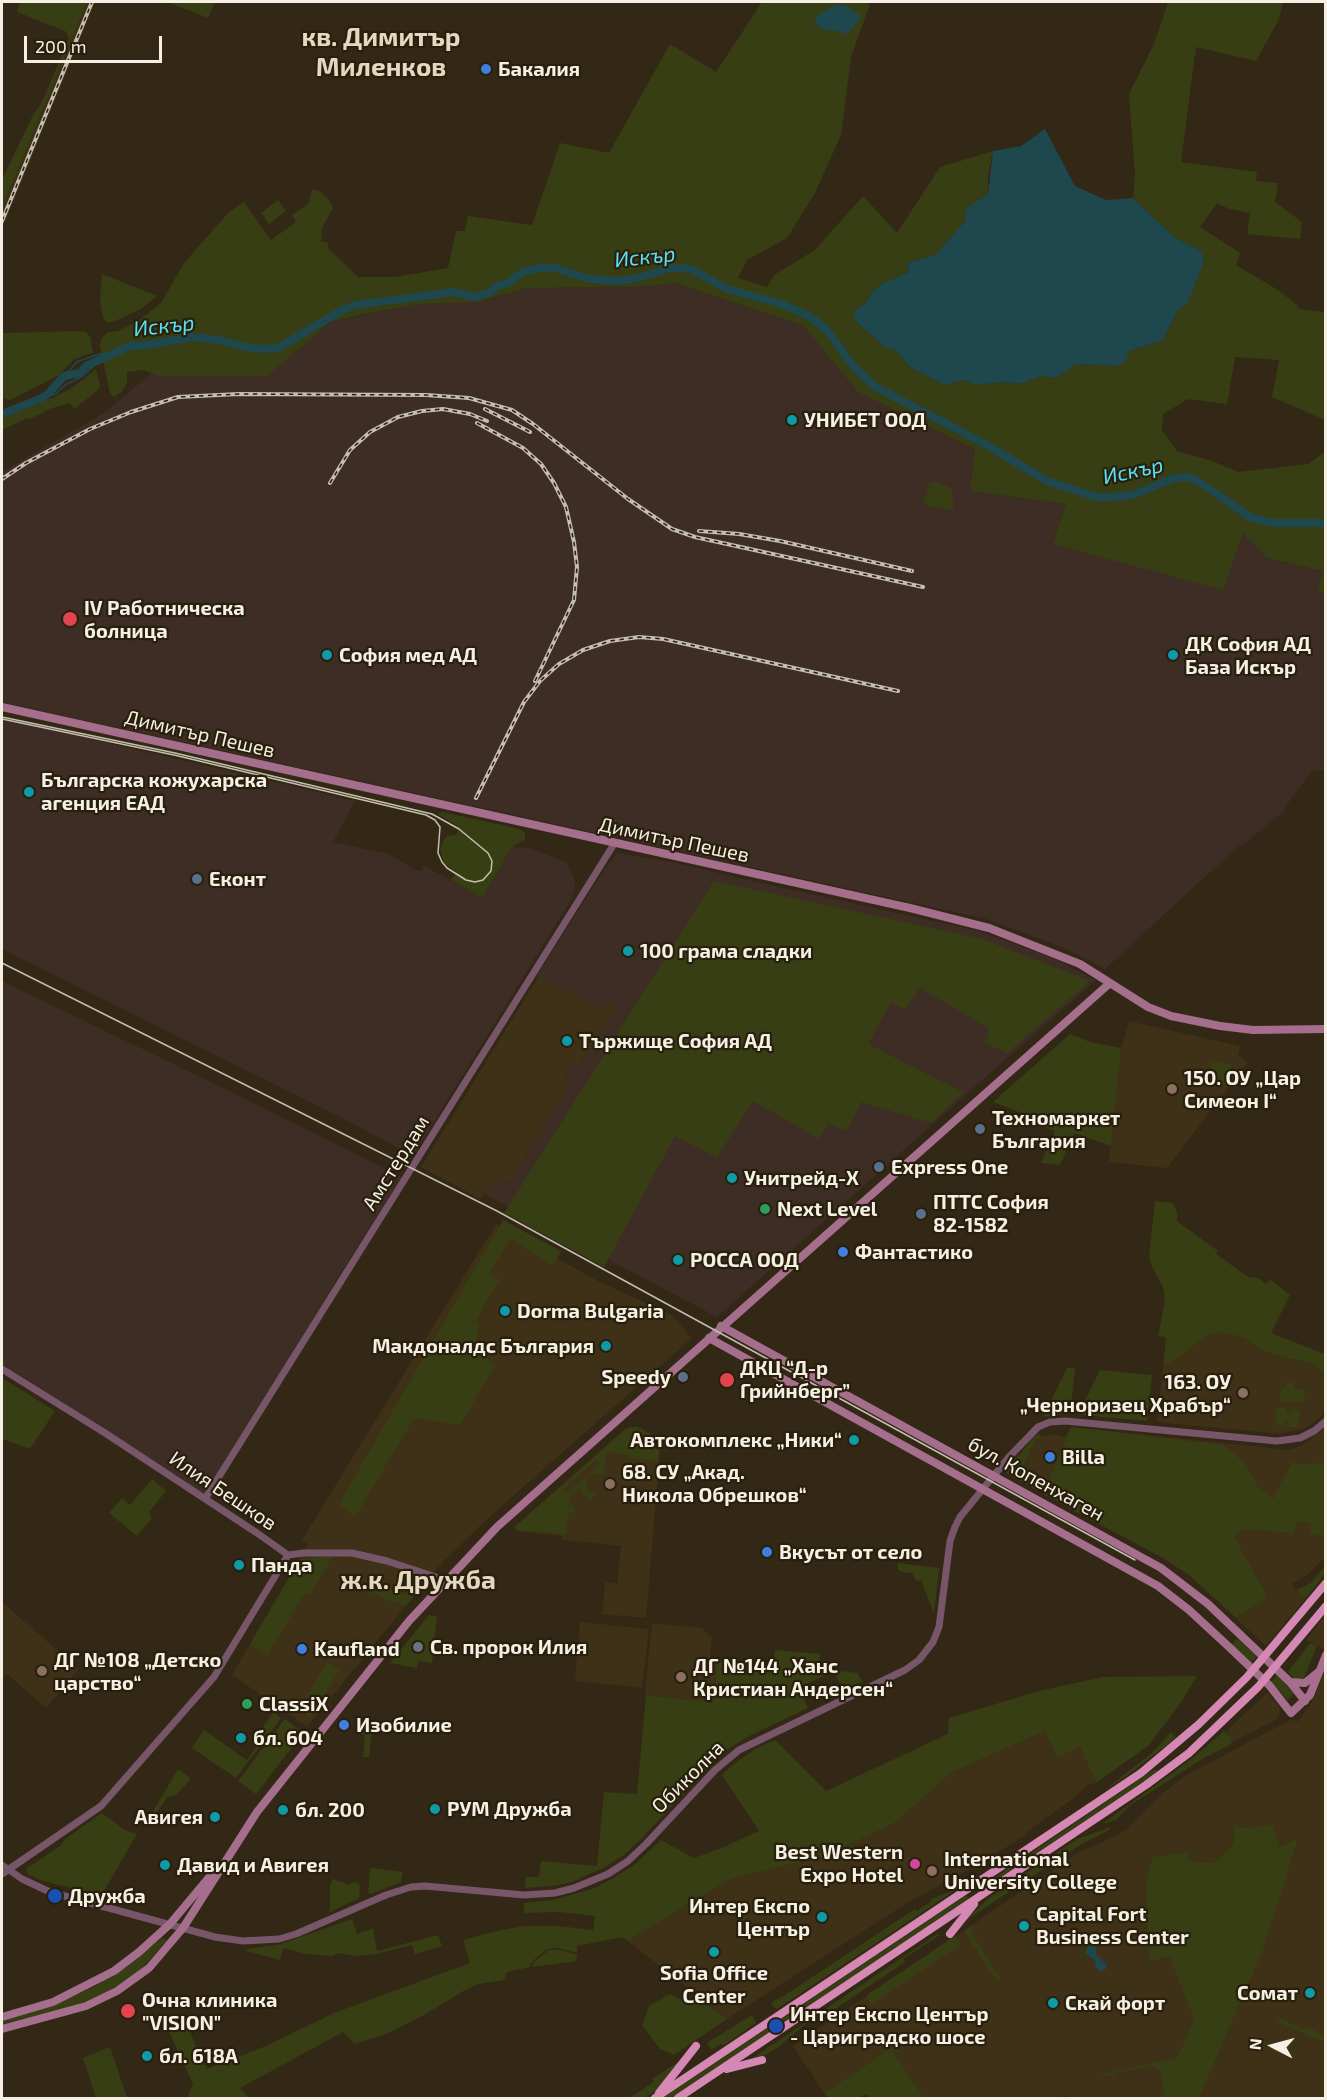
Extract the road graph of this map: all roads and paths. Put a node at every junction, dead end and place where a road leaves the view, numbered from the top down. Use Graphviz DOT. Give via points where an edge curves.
graph roads {
  1 [pos="2,707"];
  2 [pos="614,844"];
  3 [pos="1110,983"];
  4 [pos="1326,1029"];
  5 [pos="721,1326"];
  6 [pos="709,1338"];
  7 [pos="2,1369"];
  8 [pos="1326,1421"];
  9 [pos="994,1475"];
  10 [pos="983,1489"];
  11 [pos="205,1499"];
  12 [pos="288,1555"];
  13 [pos="445,1580"];
  14 [pos="1325,1583"];
  15 [pos="1326,1606"];
  16 [pos="1326,1655"];
  17 [pos="1320,1669"];
  18 [pos="1290,1682"];
  19 [pos="1305,1701"];
  20 [pos="237,1842"];
  21 [pos="2,1865"];
  22 [pos="5,1872"];
  23 [pos="984,1894"];
  24 [pos="170,1924"];
  25 [pos="183,1928"];
  26 [pos="950,1934"];
  27 [pos="2,2017"];
  28 [pos="2,2029"];
  29 [pos="696,2046"];
  30 [pos="762,2060"];
  31 [pos="718,2072"];
  32 [pos="655,2098"];
  33 [pos="678,2098"];
  1 -- 2 [label="main road, Димитър Пешев"];
  2 -- 3 [label="main road, Димитър Пешев" via="988,928 1063,956"];
  2 -- 11 [label="street, Амстердам"];
  3 -- 4 [label="main road, Димитър Пешев" via="1148,1007 1171,1016 1254,1030"];
  3 -- 5 [label="main road"];
  5 -- 6 [label="main road"];
  5 -- 9 [label="main road, бул. Копенхаген"];
  6 -- 10 [label="main road, бул. Копенхаген"];
  6 -- 13 [label="main road" via="497,1527"];
  7 -- 11 [label="street, Илия Бешков"];
  8 -- 9 [label="street, Обиколна" via="1300,1438 1277,1441 1050,1422 1030,1434"];
  9 -- 10 [label="street, Обиколна"];
  9 -- 18 [label="main road, бул. Копенхаген" via="1176,1578"];
  10 -- 19 [label="main road, бул. Копенхаген" via="1142,1576 1174,1598 1269,1685 1291,1713"];
  10 -- 25 [label="street, Обиколна" via="954,1528 941,1621 933,1642 919,1660 739,1750 646,1844 608,1874 574,1888 538,1894 425,1886 400,1889 279,1939 231,1940"];
  11 -- 12 [label="street, Илия Бешков"];
  12 -- 13 [label="street, Илия Бешков" via="352,1552"];
  12 -- 22 [label="street" via="214,1677 123,1781 95,1810"];
  13 -- 20 [label="main road"];
  14 -- 32 [label="highway" via="1247,1677 1141,1773"];
  15 -- 23 [label="highway" via="1258,1687 1189,1753"];
  16 -- 17 [label="main road"];
  17 -- 18 [label="main road" via="1307,1682"];
  17 -- 19 [label="main road"];
  18 -- 19 [label="main road, бул. Копенхаген"];
  20 -- 24 [label="main road"];
  20 -- 25 [label="main road"];
  21 -- 22 [label="street, Обиколна"];
  22 -- 24 [label="street, Обиколна" via="50,1892"];
  23 -- 26 [label="highway"];
  23 -- 31 [label="highway"];
  24 -- 25 [label="street, Обиколна"];
  24 -- 27 [label="main road" via="97,1981 53,2002"];
  25 -- 28 [label="main road" via="149,1968 108,1996 74,2010"];
  29 -- 32 [label="highway"];
  30 -- 31 [label="highway"];
  31 -- 33 [label="highway"];
}
